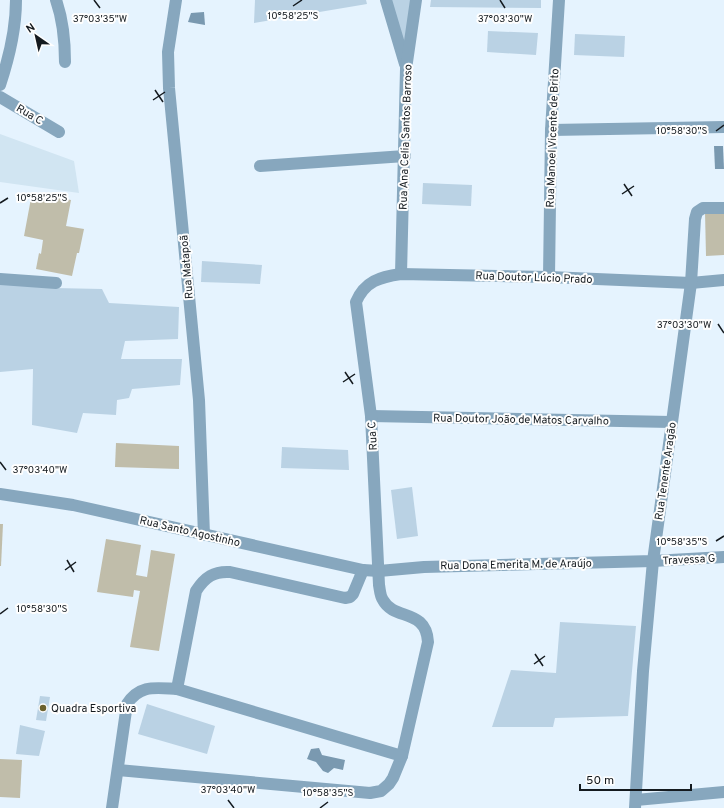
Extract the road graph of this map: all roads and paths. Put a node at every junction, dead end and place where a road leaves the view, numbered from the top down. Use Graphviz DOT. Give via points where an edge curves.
graph roads {
  1 [pos="16,0"];
  2 [pos="56,0"];
  3 [pos="176,0"];
  4 [pos="386,0"];
  5 [pos="416,0"];
  6 [pos="559,0"];
  7 [pos="65,62"];
  8 [pos="406,69"];
  9 [pos="0,85"];
  10 [pos="0,97"];
  11 [pos="724,127"];
  12 [pos="551,130"];
  13 [pos="60,132"];
  14 [pos="405,156"];
  15 [pos="260,166"];
  16 [pos="724,208"];
  17 [pos="401,274"];
  18 [pos="549,277"];
  19 [pos="0,279"];
  20 [pos="724,280"];
  21 [pos="56,283"];
  22 [pos="691,283"];
  23 [pos="356,302"];
  24 [pos="372,416"];
  25 [pos="671,422"];
  26 [pos="0,494"];
  27 [pos="204,535"];
  28 [pos="724,557"];
  29 [pos="653,561"];
  30 [pos="363,570"];
  31 [pos="379,571"];
  32 [pos="176,689"];
  33 [pos="402,756"];
  34 [pos="118,770"];
  35 [pos="724,792"];
  36 [pos="635,804"];
  37 [pos="112,808"];
  1 -- 9 [label="street" via="12,42"];
  2 -- 7 [label="street" via="62,20"];
  3 -- 27 [label="street, Rua Matapoã" via="168,52 169,88 199,400"];
  4 -- 8 [label="street"];
  5 -- 8 [label="street, Rua Ana Celia Santos Barroso"];
  6 -- 12 [label="street, Rua Manoel Vicente de Brito"];
  8 -- 14 [label="street, Rua Ana Celia Santos Barroso"];
  10 -- 13 [label="street, Rua C"];
  11 -- 12 [label="street"];
  12 -- 18 [label="street, Rua Manoel Vicente de Brito"];
  14 -- 15 [label="street"];
  14 -- 17 [label="street, Rua Ana Celia Santos Barroso"];
  16 -- 22 [label="street, Rua Tenente Aragão" via="703,208 696,212"];
  17 -- 18 [label="street, Rua Doutor Lúcio Prado"];
  17 -- 23 [label="street, Rua Doutor Lúcio Prado" via="372,282 360,292"];
  18 -- 22 [label="street, Rua Doutor Lúcio Prado"];
  19 -- 21 [label="street"];
  20 -- 22 [label="street, Rua Doutor Lúcio Prado"];
  22 -- 25 [label="street, Rua Tenente Aragão"];
  23 -- 24 [label="street, Rua C"];
  24 -- 25 [label="street, Rua Doutor João de Matos Carvalho"];
  24 -- 31 [label="street, Rua C"];
  25 -- 29 [label="street, Rua Tenente Aragão"];
  26 -- 27 [label="street, Rua Santo Agostinho" via="73,505"];
  27 -- 30 [label="street, Rua Santo Agostinho"];
  28 -- 29 [label="street, Travessa G"];
  29 -- 31 [label="street, Rua Dona Emerita M. de Araújo" via="424,566"];
  29 -- 36 [label="street, Rua Tenente Aragão"];
  30 -- 31 [label="street, Rua Santo Agostinho"];
  30 -- 32 [label="street" via="353,594 345,598 230,572 220,571 210,576 201,583 196,592"];
  31 -- 33 [label="street, Rua C" via="383,601 395,611 419,621 428,634"];
  32 -- 33 [label="street"];
  32 -- 34 [label="street" via="149,688 132,696 127,704"];
  33 -- 34 [label="street" via="394,778 389,784 381,791 370,793"];
  34 -- 37 [label="street"];
  35 -- 36 [label="street"];
}
